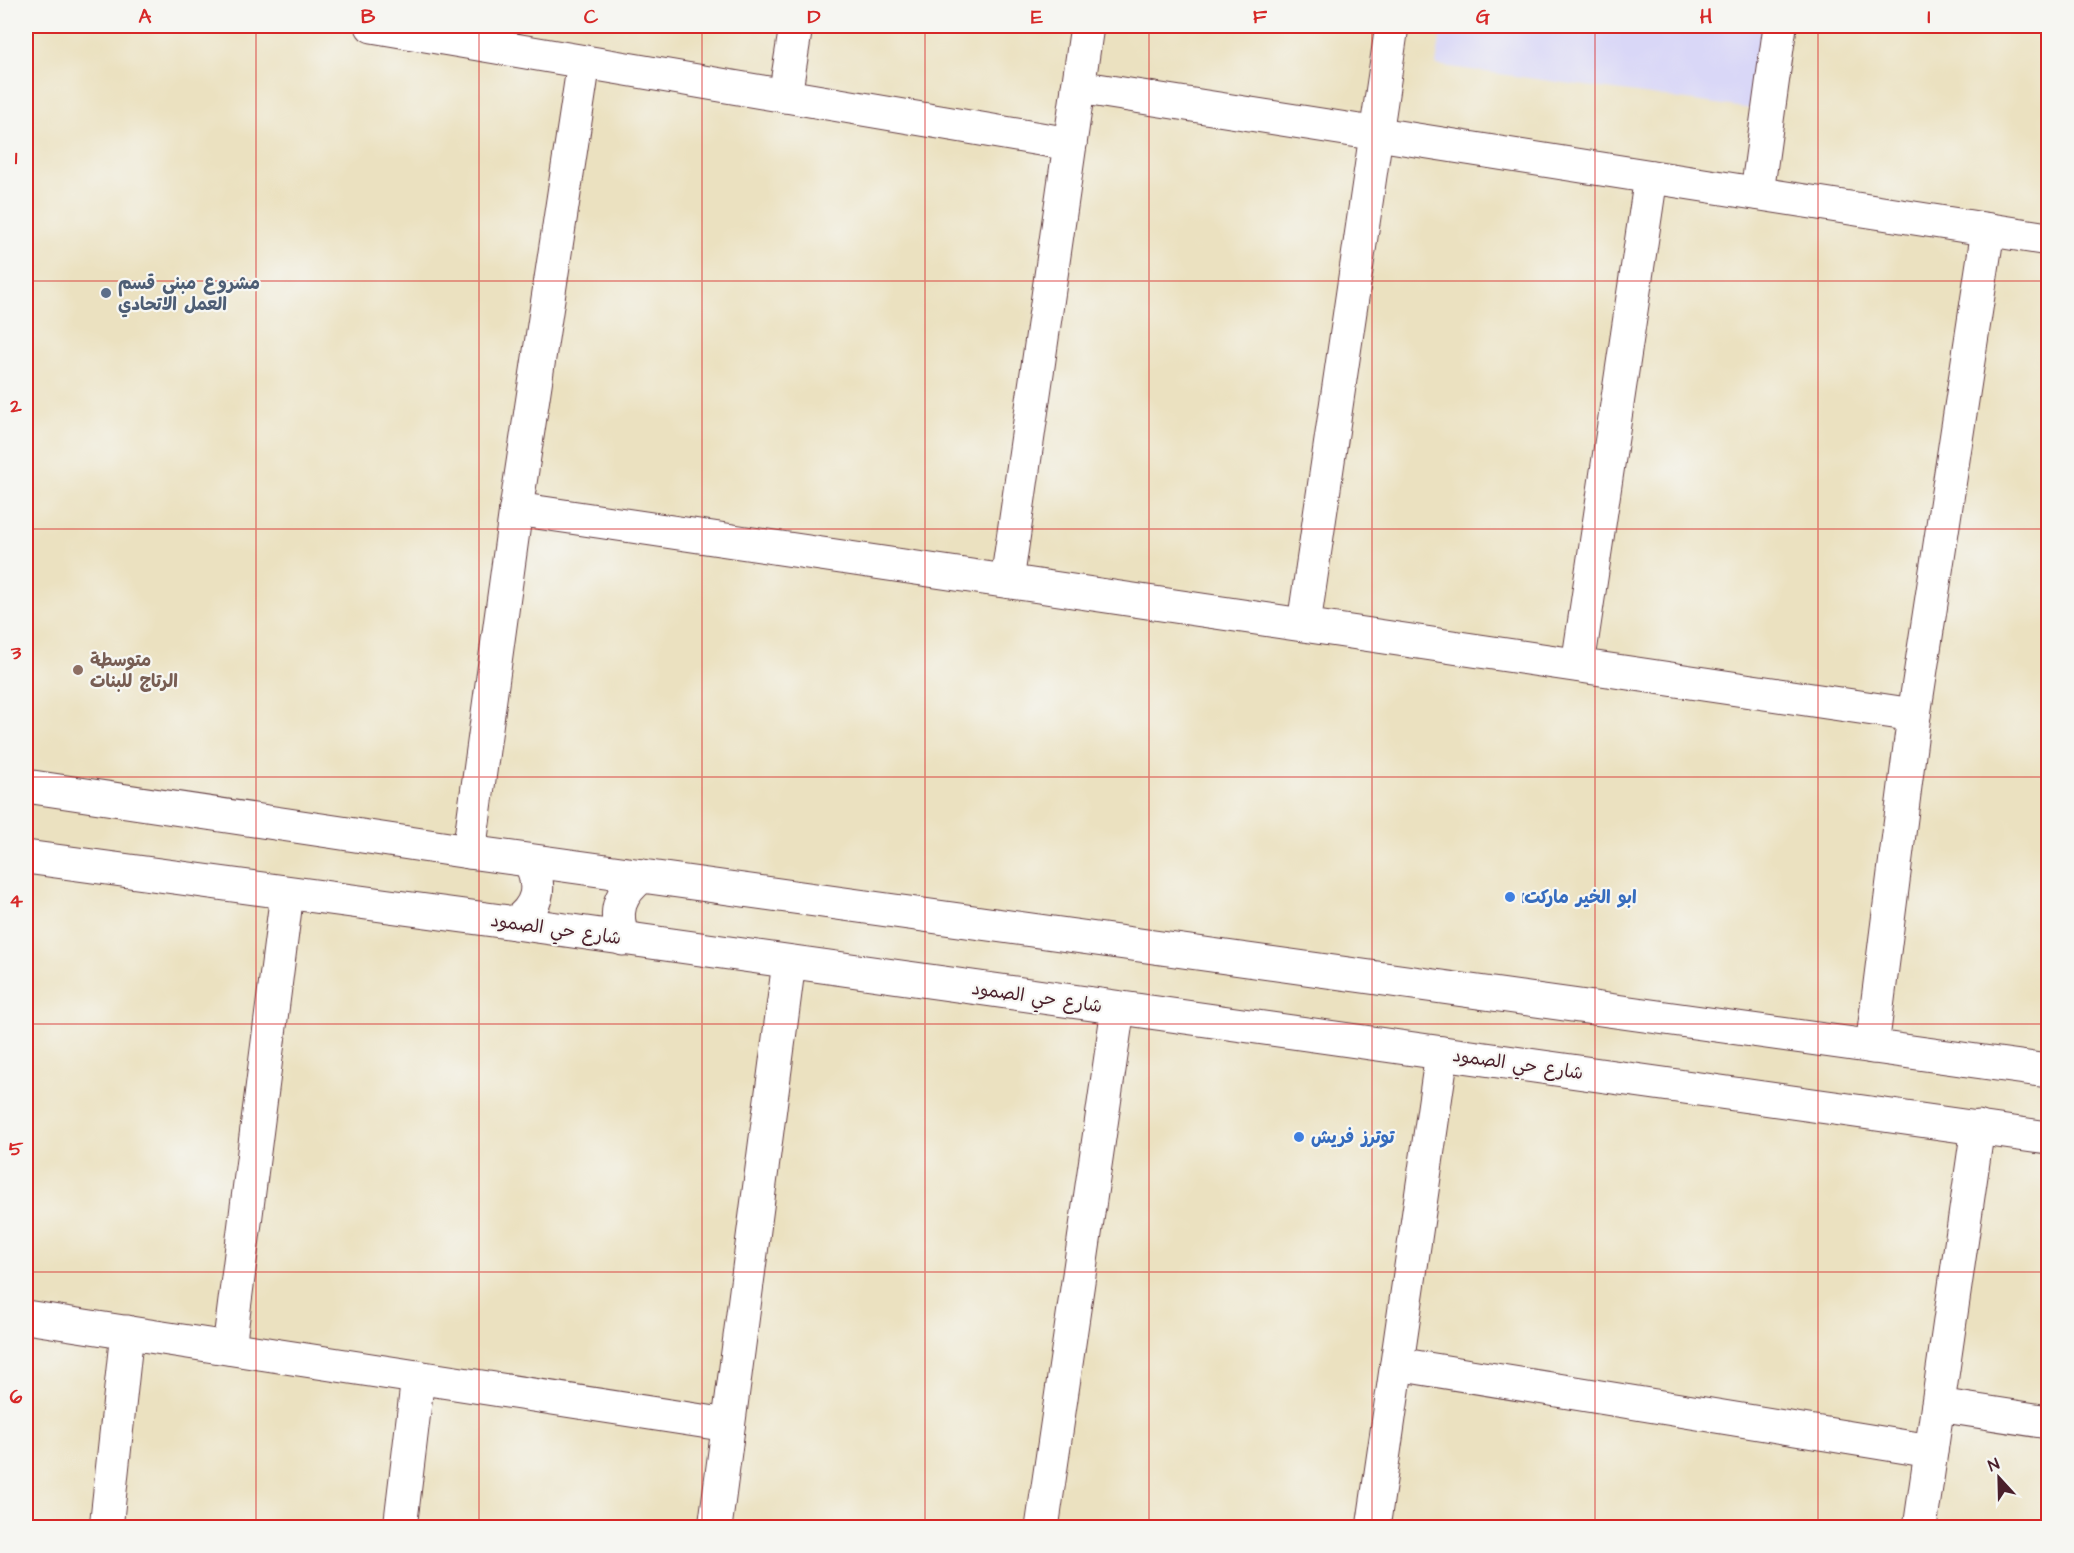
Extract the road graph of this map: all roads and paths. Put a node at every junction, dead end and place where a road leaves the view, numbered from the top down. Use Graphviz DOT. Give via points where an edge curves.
graph roads {
  1 [pos="372,26"];
  2 [pos="796,26"];
  3 [pos="1087,26"];
  4 [pos="1392,26"];
  5 [pos="1780,26"];
  6 [pos="584,62"];
  7 [pos="1078,87"];
  8 [pos="785,96"];
  9 [pos="1376,133"];
  10 [pos="1070,144"];
  11 [pos="1652,177"];
  12 [pos="1757,193"];
  13 [pos="1988,230"];
  14 [pos="2049,239"];
  15 [pos="516,509"];
  16 [pos="1007,581"];
  17 [pos="1304,624"];
  18 [pos="1578,665"];
  19 [pos="1914,715"];
  20 [pos="26,786"];
  21 [pos="469,852"];
  22 [pos="26,857"];
  23 [pos="530,861"];
  24 [pos="642,876"];
  25 [pos="287,893"];
  26 [pos="515,923"];
  27 [pos="623,939"];
  28 [pos="789,962"];
  29 [pos="1118,1008"];
  30 [pos="1872,1047"];
  31 [pos="1442,1053"];
  32 [pos="2049,1071"];
  33 [pos="1978,1127"];
  34 [pos="2049,1138"];
  35 [pos="26,1317"];
  36 [pos="127,1332"];
  37 [pos="229,1348"];
  38 [pos="1397,1364"];
  39 [pos="418,1377"];
  40 [pos="1938,1405"];
  41 [pos="2049,1422"];
  42 [pos="728,1425"];
  43 [pos="1931,1451"];
  44 [pos="106,1527"];
  45 [pos="400,1527"];
  46 [pos="715,1527"];
  47 [pos="1042,1527"];
  48 [pos="1373,1527"];
  49 [pos="1920,1527"];
  1 -- 6 [label="street"];
  2 -- 8 [label="street"];
  3 -- 7 [label="street"];
  4 -- 9 [label="street"];
  5 -- 12 [label="street"];
  6 -- 8 [label="street"];
  6 -- 15 [label="street"];
  7 -- 9 [label="street"];
  7 -- 10 [label="street"];
  8 -- 10 [label="street"];
  9 -- 11 [label="street"];
  9 -- 17 [label="street"];
  10 -- 16 [label="street"];
  11 -- 12 [label="street"];
  11 -- 18 [label="street"];
  12 -- 13 [label="street"];
  13 -- 14 [label="street"];
  13 -- 19 [label="street"];
  15 -- 16 [label="street"];
  15 -- 21 [label="street"];
  16 -- 17 [label="street"];
  17 -- 18 [label="street"];
  18 -- 19 [label="street"];
  19 -- 30 [label="street"];
  20 -- 21 [label="street"];
  21 -- 23 [label="street"];
  22 -- 25 [label="street, شارع حي الصمود"];
  23 -- 24 [label="street"];
  23 -- 26 [label="street" via="538,884 536,896 528,912"];
  24 -- 27 [label="street" via="622,897 618,925"];
  24 -- 30 [label="street"];
  25 -- 26 [label="street, شارع حي الصمود"];
  25 -- 37 [label="street"];
  26 -- 27 [label="street, شارع حي الصمود"];
  27 -- 28 [label="street, شارع حي الصمود"];
  28 -- 29 [label="street, شارع حي الصمود"];
  28 -- 42 [label="street"];
  29 -- 31 [label="street, شارع حي الصمود"];
  29 -- 47 [label="street"];
  30 -- 32 [label="street"];
  31 -- 33 [label="street, شارع حي الصمود"];
  31 -- 38 [label="street"];
  33 -- 34 [label="street, شارع حي الصمود"];
  33 -- 40 [label="street"];
  35 -- 36 [label="street"];
  36 -- 37 [label="street"];
  36 -- 44 [label="street"];
  37 -- 39 [label="street"];
  38 -- 43 [label="street"];
  38 -- 48 [label="street"];
  39 -- 42 [label="street"];
  39 -- 45 [label="street"];
  40 -- 41 [label="street"];
  40 -- 43 [label="street"];
  42 -- 46 [label="street"];
  43 -- 49 [label="street"];
}
